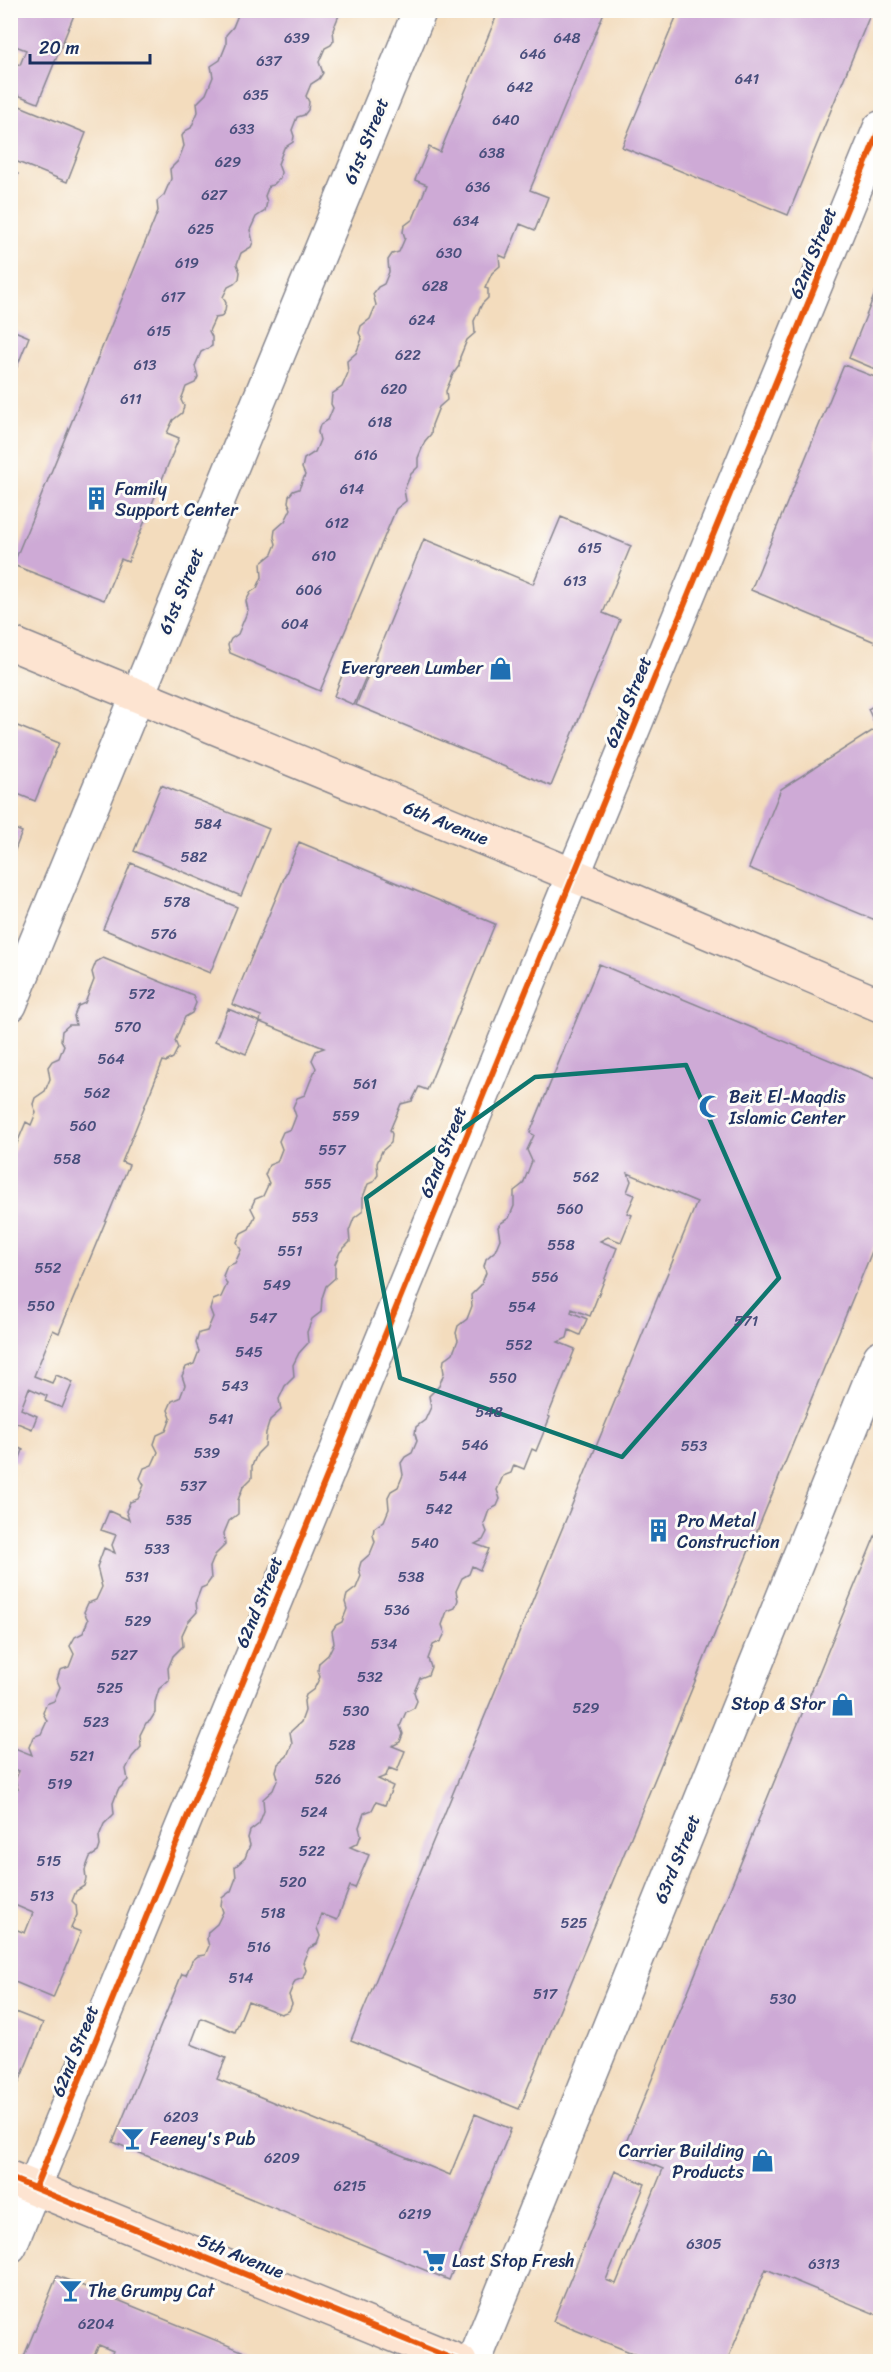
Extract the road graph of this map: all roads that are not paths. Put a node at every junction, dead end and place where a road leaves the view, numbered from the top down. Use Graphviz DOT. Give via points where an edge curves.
graph roads {
  1 [pos="420,10"];
  2 [pos="880,128"];
  3 [pos="10,643"];
  4 [pos="138,696"];
  5 [pos="573,875"];
  6 [pos="10,1005"];
  7 [pos="880,1005"];
  8 [pos="880,1357"];
  9 [pos="23,2183"];
  10 [pos="10,2246"];
  11 [pos="460,2361"];
  12 [pos="474,2361"];
  1 -- 4 [label="street, 61st Street"];
  2 -- 5 [label="street, 62nd Street"];
  3 -- 4 [label="main road, 6th Avenue"];
  4 -- 5 [label="main road, 6th Avenue"];
  4 -- 6 [label="street, 61st Street"];
  5 -- 7 [label="main road, 6th Avenue"];
  5 -- 9 [label="street, 62nd Street"];
  8 -- 12 [label="street, 63rd Street"];
  9 -- 10 [label="street, 62nd Street"];
  9 -- 11 [label="main road, 5th Avenue"];
}
